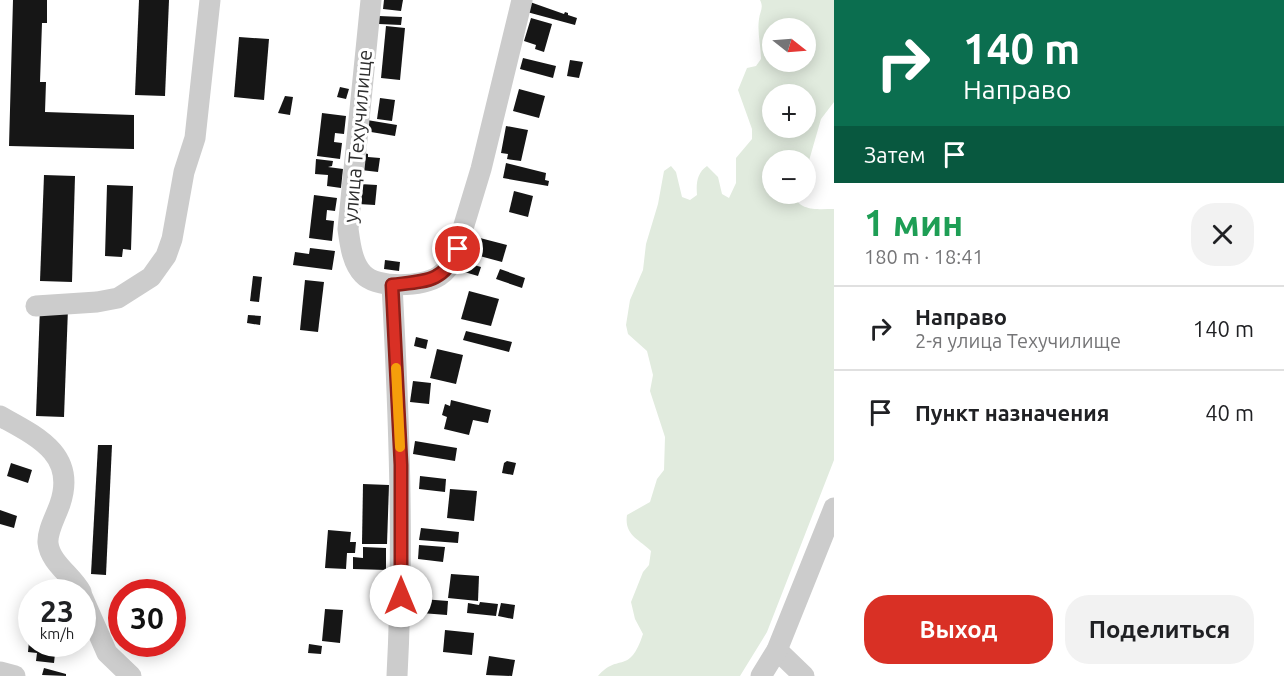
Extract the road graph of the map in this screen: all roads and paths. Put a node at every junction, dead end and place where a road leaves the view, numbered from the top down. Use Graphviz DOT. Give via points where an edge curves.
graph roads {
  1 [pos="210,0"];
  2 [pos="371,0"];
  3 [pos="522,0"];
  4 [pos="392,285"];
  5 [pos="36,306"];
  6 [pos="0,418"];
  7 [pos="834,507"];
  8 [pos="70,579"];
  9 [pos="96,626"];
  10 [pos="777,650"];
  11 [pos="0,672"];
  12 [pos="15,676"];
  13 [pos="131,676"];
  14 [pos="397,676"];
  15 [pos="761,676"];
  16 [pos="804,676"];
  1 -- 5 [label="street" via="195,138 182,180 169,249 151,277 118,298"];
  2 -- 4 [label="street, улица Техучилище" via="348,229 362,273 376,282"];
  3 -- 4 [label="street" via="481,169 454,258 437,278"];
  4 -- 14 [label="street" via="401,465"];
  6 -- 8 [label="street" via="44,442 61,465 64,487 48,544"];
  7 -- 10 [label="street"];
  9 -- 13 [label="street" via="107,652"];
  10 -- 15 [label="street"];
  10 -- 16 [label="street"];
  11 -- 12 [label="street"];
}
